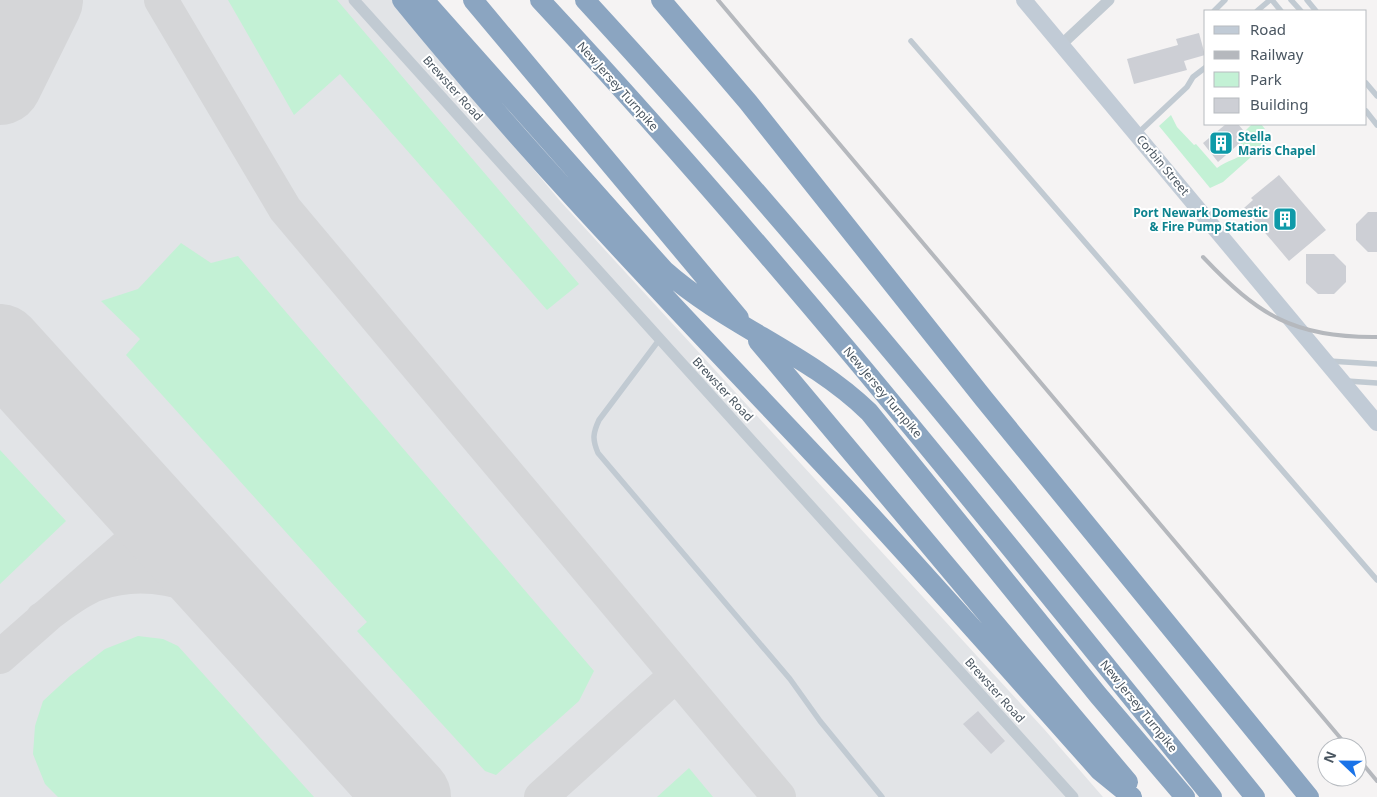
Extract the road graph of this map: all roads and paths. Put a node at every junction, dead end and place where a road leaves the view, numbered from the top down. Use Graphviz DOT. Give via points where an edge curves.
graph roads {
  1 [pos="354,0"];
  2 [pos="402,0"];
  3 [pos="424,0"];
  4 [pos="472,0"];
  5 [pos="540,0"];
  6 [pos="585,0"];
  7 [pos="661,0"];
  8 [pos="1024,0"];
  9 [pos="1109,0"];
  10 [pos="1225,0"];
  11 [pos="1271,0"];
  12 [pos="1291,0"];
  13 [pos="1307,0"];
  14 [pos="1215,10"];
  15 [pos="1258,10"];
  16 [pos="1280,10"];
  17 [pos="1300,10"];
  18 [pos="1315,10"];
  19 [pos="911,42"];
  20 [pos="1062,44"];
  21 [pos="1204,69"];
  22 [pos="1367,84"];
  23 [pos="1377,96"];
  24 [pos="1367,112"];
  25 [pos="1377,125"];
  26 [pos="1136,134"];
  27 [pos="659,340"];
  28 [pos="1325,361"];
  29 [pos="1377,364"];
  30 [pos="1341,381"];
  31 [pos="1377,383"];
  32 [pos="1377,424"];
  33 [pos="1377,580"];
  34 [pos="882,797"];
  35 [pos="1073,797"];
  36 [pos="1132,797"];
  37 [pos="1141,797"];
  38 [pos="1185,797"];
  39 [pos="1212,797"];
  40 [pos="1255,797"];
  41 [pos="1309,797"];
  1 -- 27 [label="street, Brewster Road"];
  2 -- 36 [label="highway" via="490,106 602,230 888,535 1100,771"];
  3 -- 38 [label="highway" via="648,254 675,280 711,307 827,376 878,422 1098,695"];
  4 -- 37 [label="highway"];
  5 -- 39 [label="highway, New Jersey Turnpike" via="817,312"];
  6 -- 40 [label="highway" via="722,153 894,354"];
  7 -- 41 [label="highway" via="754,109 984,399"];
  8 -- 20 [label="main road, Corbin Street"];
  9 -- 20 [label="street"];
  10 -- 14 [label="lane"];
  11 -- 15 [label="lane"];
  11 -- 16 [label="lane"];
  12 -- 17 [label="lane"];
  13 -- 18 [label="lane"];
  19 -- 33 [label="lane"];
  20 -- 26 [label="main road, Corbin Street"];
  21 -- 26 [label="lane"];
  22 -- 23 [label="lane"];
  24 -- 25 [label="lane"];
  26 -- 28 [label="main road, Corbin Street"];
  27 -- 34 [label="lane" via="599,420 593,434 598,453 790,679"];
  27 -- 35 [label="street, Brewster Road"];
  28 -- 29 [label="lane"];
  28 -- 30 [label="main road, Corbin Street"];
  30 -- 31 [label="lane"];
  30 -- 32 [label="main road, Corbin Street"];
}
